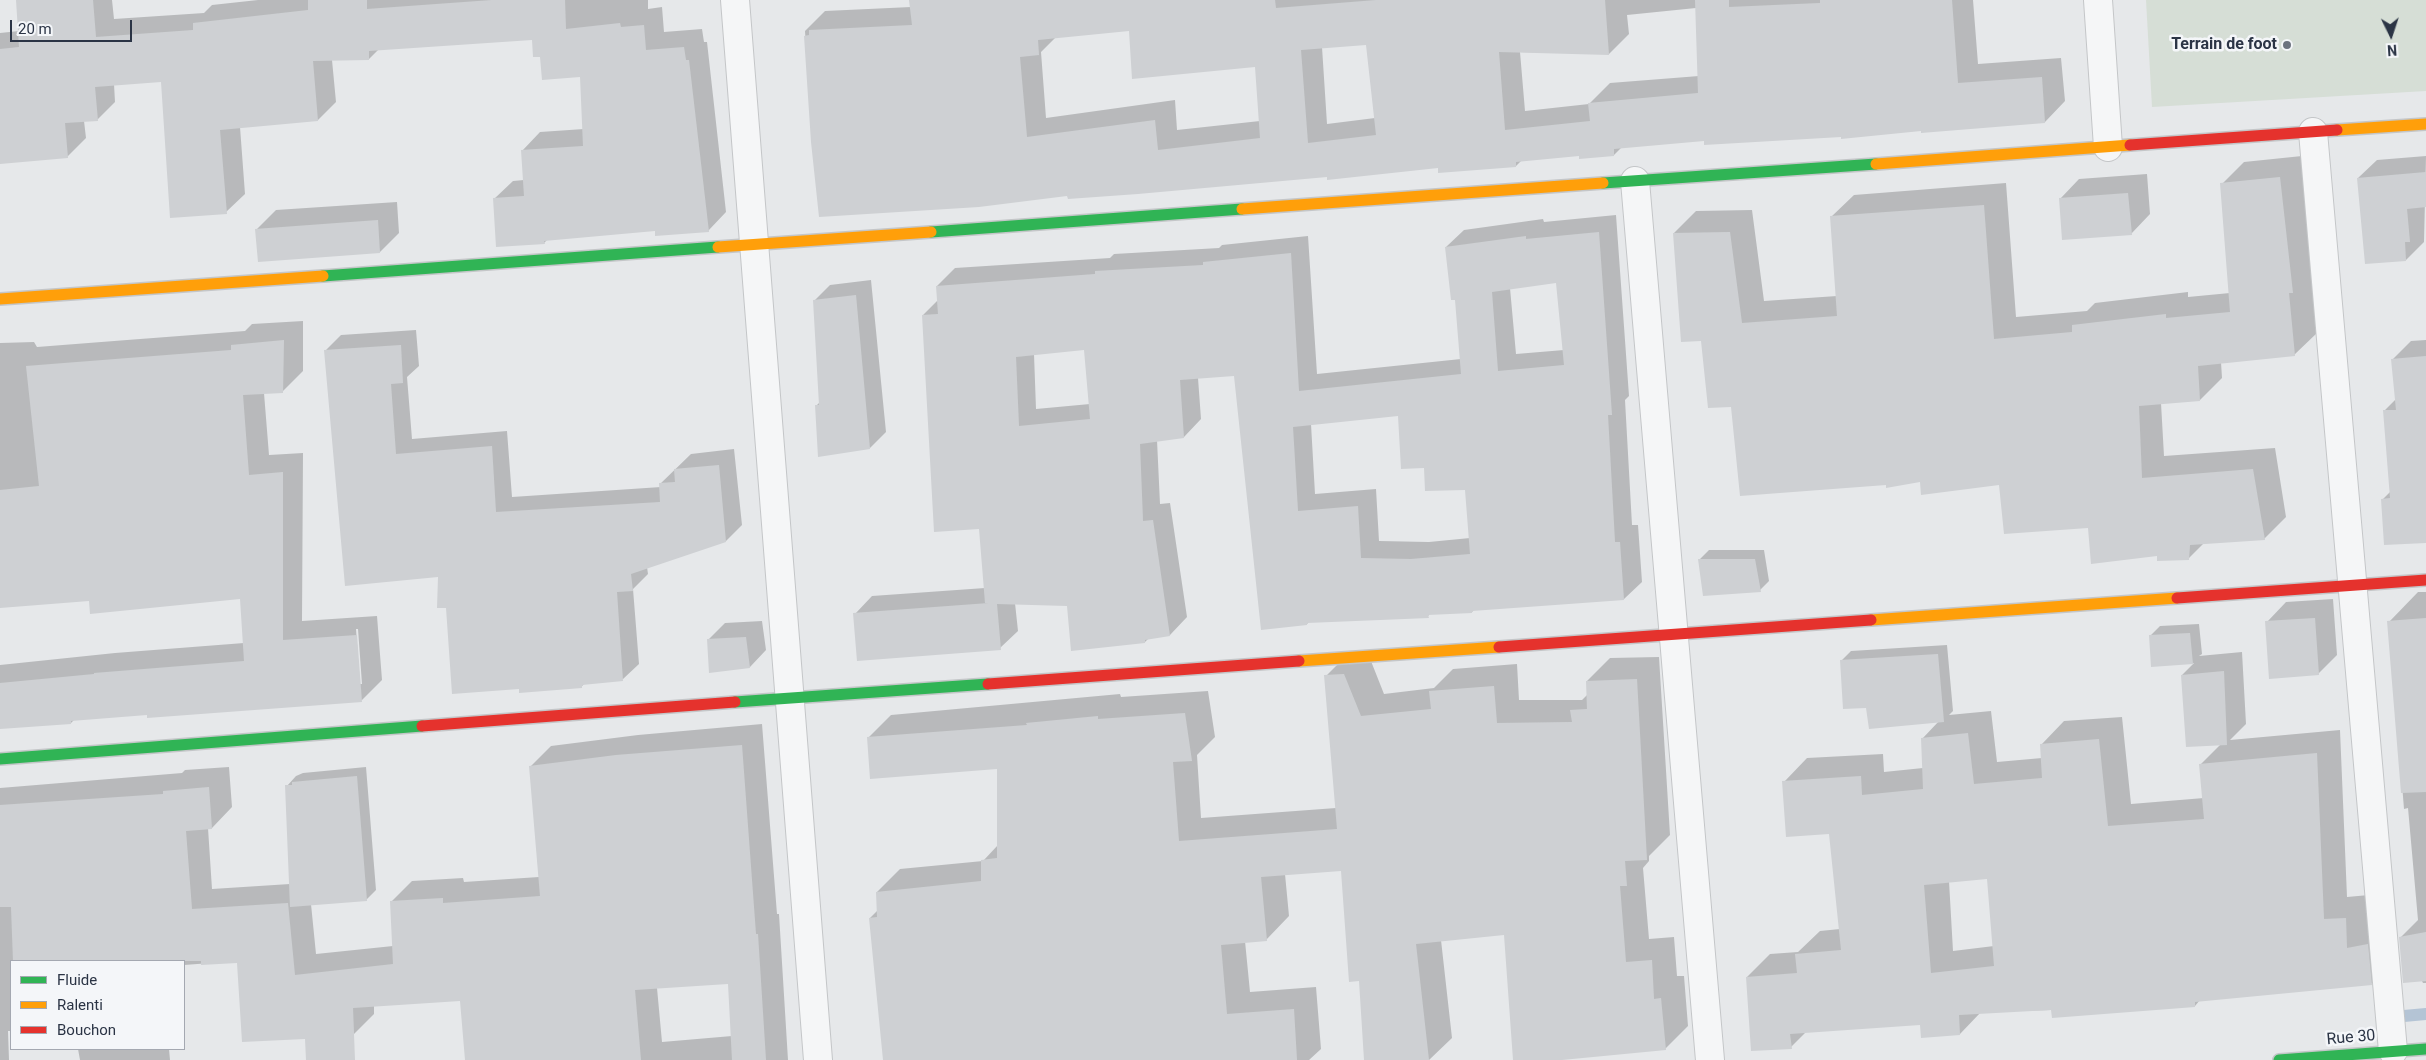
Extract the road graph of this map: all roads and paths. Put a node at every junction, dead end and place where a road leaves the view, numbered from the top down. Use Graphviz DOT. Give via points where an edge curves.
graph roads {
  1 [pos="735,0"];
  2 [pos="2098,0"];
  3 [pos="2426,124"];
  4 [pos="2313,132"];
  5 [pos="2108,147"];
  6 [pos="1635,181"];
  7 [pos="754,244"];
  8 [pos="0,299"];
  9 [pos="2426,580"];
  10 [pos="2352,586"];
  11 [pos="1674,634"];
  12 [pos="790,698"];
  13 [pos="0,760"];
  14 [pos="2426,1048"];
  15 [pos="2393,1051"];
  16 [pos="818,1060"];
  17 [pos="1710,1060"];
  18 [pos="2279,1060"];
  1 -- 7 [label="street"];
  2 -- 5 [label="street"];
  3 -- 4 [label="street"];
  4 -- 5 [label="street"];
  4 -- 10 [label="street"];
  5 -- 6 [label="street"];
  6 -- 7 [label="street"];
  6 -- 11 [label="street"];
  7 -- 8 [label="street"];
  7 -- 12 [label="street"];
  9 -- 10 [label="street"];
  10 -- 11 [label="street"];
  10 -- 15 [label="street"];
  11 -- 12 [label="street"];
  11 -- 17 [label="street"];
  12 -- 13 [label="street"];
  12 -- 16 [label="street"];
  14 -- 15 [label="street, Rue 30"];
  15 -- 18 [label="street, Rue 30"];
}
